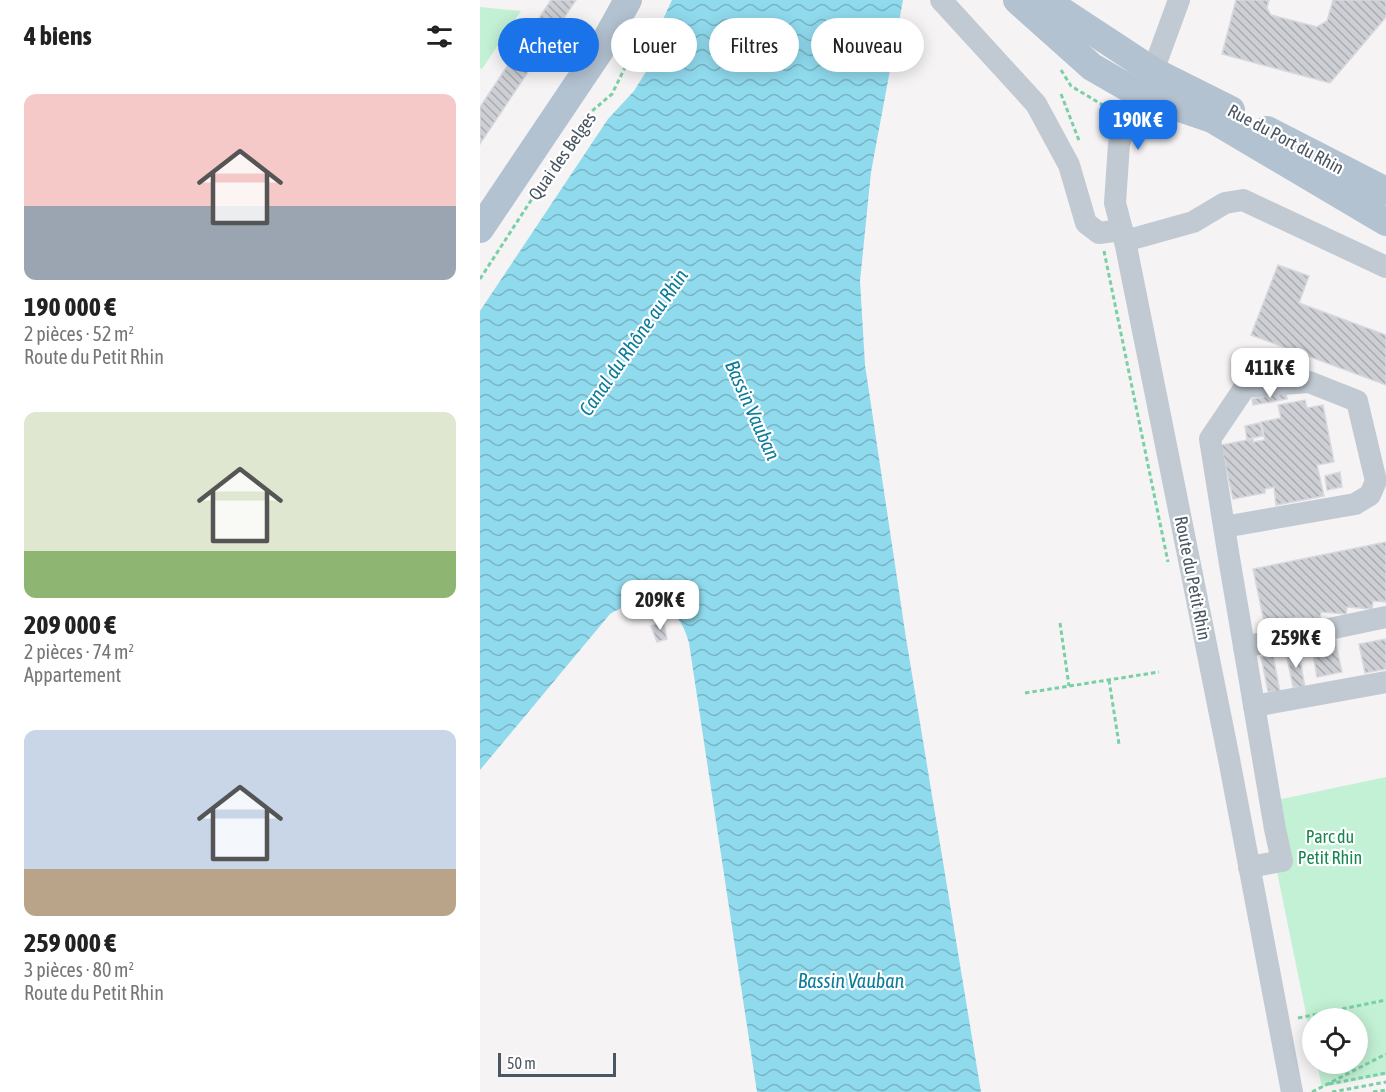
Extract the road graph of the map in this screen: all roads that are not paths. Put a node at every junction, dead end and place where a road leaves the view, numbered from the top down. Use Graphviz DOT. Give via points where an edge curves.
graph roads {
  1 [pos="941,0"];
  2 [pos="1017,0"];
  3 [pos="1045,0"];
  4 [pos="1179,0"];
  5 [pos="636,6"];
  6 [pos="1146,82"];
  7 [pos="1270,152"];
  8 [pos="1386,191"];
  9 [pos="1386,202"];
  10 [pos="1386,222"];
  11 [pos="480,229"];
  12 [pos="1124,236"];
  13 [pos="1386,267"];
  14 [pos="1224,527"];
  15 [pos="1386,617"];
  16 [pos="1244,647"];
  17 [pos="1386,682"];
  18 [pos="1254,706"];
  19 [pos="1249,867"];
  20 [pos="1292,1092"];
  1 -- 12 [label="street" via="1036,104 1069,165 1086,223 1099,233"];
  2 -- 6 [label="main road" via="1082,60"];
  3 -- 6 [label="main road"];
  4 -- 6 [label="street, Route du Petit Rhin"];
  5 -- 11 [label="main road, Quai des Belges" via="598,52"];
  6 -- 7 [label="main road, Rue du Port du Rhin"];
  6 -- 8 [label="main road, Rue du Port du Rhin" via="1180,82"];
  6 -- 12 [label="street, Route du Petit Rhin" via="1125,125 1116,160 1115,203"];
  7 -- 9 [label="main road, Rue du Port du Rhin"];
  7 -- 10 [label="main road, Rue du Port du Rhin"];
  12 -- 13 [label="street" via="1193,222 1225,203 1243,200"];
  12 -- 19 [label="street, Route du Petit Rhin"];
  14 -- 14 [label="street" via="1355,504 1370,495 1376,481 1357,401 1309,382 1245,387 1210,439"];
  14 -- 16 [label="street"];
  15 -- 16 [label="street"];
  16 -- 18 [label="street"];
  17 -- 18 [label="street"];
  18 -- 19 [label="street" via="1282,861"];
  19 -- 20 [label="street, Route du Petit Rhin"];
}
